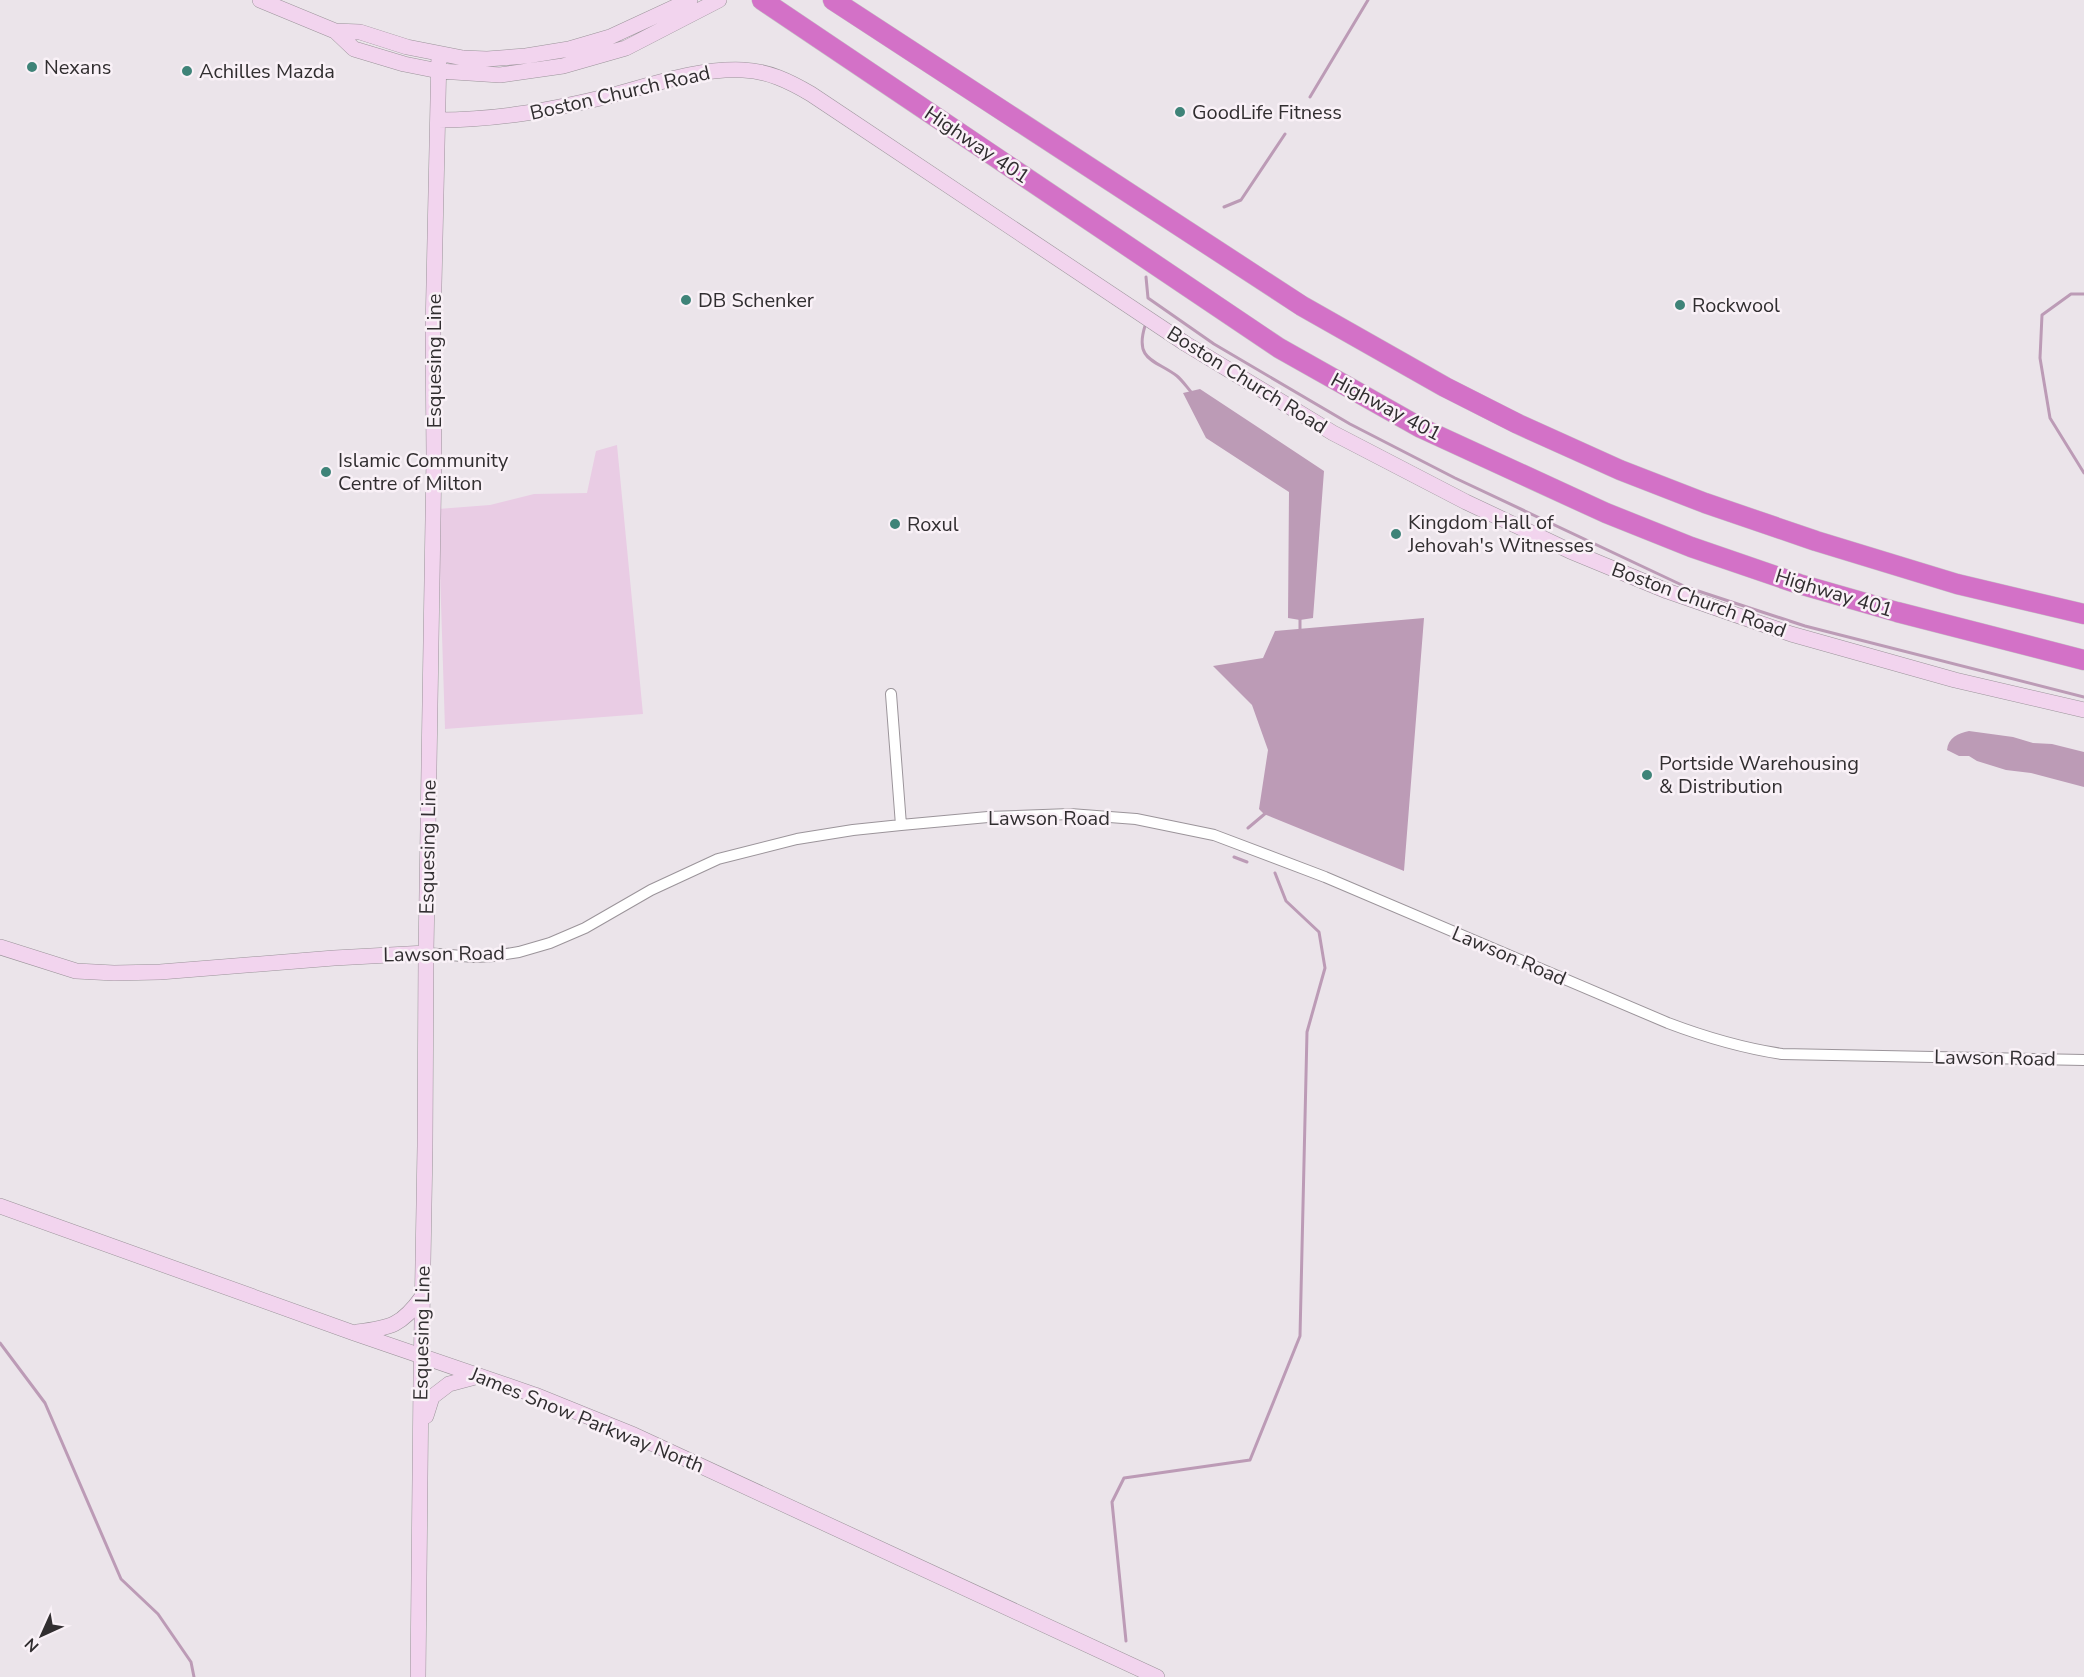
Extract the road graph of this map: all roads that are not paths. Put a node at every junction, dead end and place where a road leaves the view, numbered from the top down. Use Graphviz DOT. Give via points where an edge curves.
graph roads {
  1 [pos="260,0"];
  2 [pos="690,0"];
  3 [pos="762,0"];
  4 [pos="833,0"];
  5 [pos="714,3"];
  6 [pos="334,31"];
  7 [pos="439,54"];
  8 [pos="439,71"];
  9 [pos="438,120"];
  10 [pos="2084,614"];
  11 [pos="2084,660"];
  12 [pos="891,694"];
  13 [pos="2084,710"];
  14 [pos="901,825"];
  15 [pos="0,947"];
  16 [pos="426,953"];
  17 [pos="2084,1060"];
  18 [pos="0,1206"];
  19 [pos="422,1297"];
  20 [pos="354,1333"];
  21 [pos="421,1356"];
  22 [pos="479,1376"];
  23 [pos="421,1430"];
  24 [pos="418,1677"];
  25 [pos="1157,1677"];
  1 -- 6 [label="street"];
  2 -- 7 [label="street" via="610,38 569,49 487,59"];
  3 -- 11 [label="highway, Highway 401" via="1279,348 1421,428 1606,513 1692,547 1810,587"];
  4 -- 10 [label="highway" via="1302,306 1518,424 1620,470 1816,541 1957,584"];
  5 -- 8 [label="street" via="626,48 563,66 500,75"];
  6 -- 7 [label="street" via="360,32"];
  6 -- 8 [label="street" via="354,49"];
  7 -- 8 [label="street, Esquesing Line"];
  8 -- 9 [label="street, Esquesing Line"];
  9 -- 13 [label="street, Boston Church Road" via="520,116 702,72 742,70 774,75 811,93 1186,344 1333,434 1466,502 1666,591 1791,634 1955,680"];
  9 -- 16 [label="street, Esquesing Line"];
  12 -- 14 [label="street"];
  14 -- 16 [label="street, Lawson Road" via="797,839 718,859 651,890 585,928 519,952 474,957"];
  14 -- 17 [label="street, Lawson Road" via="1071,814 1136,819 1214,835 1325,877 1668,1023 1753,1050 1782,1054"];
  15 -- 16 [label="street, Lawson Road" via="76,971 114,973"];
  16 -- 19 [label="street, Esquesing Line"];
  18 -- 20 [label="street, James Snow Parkway North"];
  19 -- 20 [label="street" via="410,1313 391,1326"];
  19 -- 21 [label="street, Esquesing Line"];
  20 -- 21 [label="street, James Snow Parkway North"];
  21 -- 22 [label="street, James Snow Parkway North"];
  21 -- 23 [label="street, Esquesing Line"];
  22 -- 23 [label="street" via="449,1384 432,1396"];
  22 -- 25 [label="street, James Snow Parkway North" via="634,1435"];
  23 -- 24 [label="street, Esquesing Line"];
}
